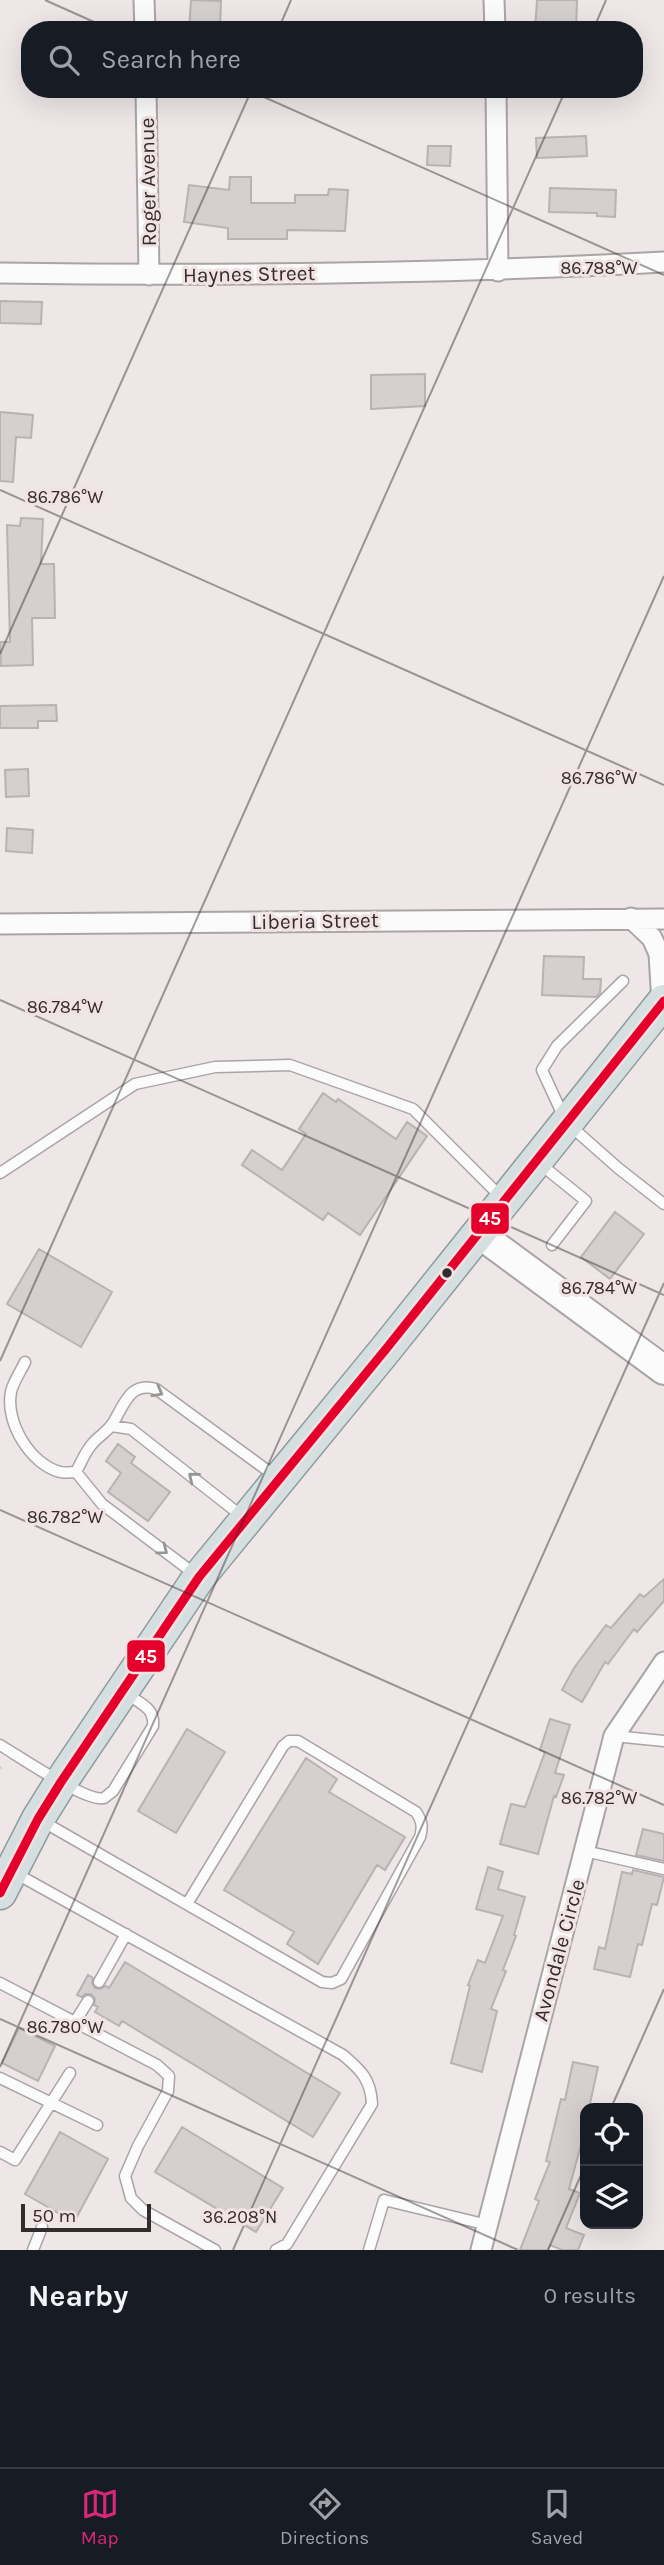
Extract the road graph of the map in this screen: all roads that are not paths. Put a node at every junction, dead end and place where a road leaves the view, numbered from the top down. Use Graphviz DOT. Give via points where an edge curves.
graph roads {
  1 [pos="144,0"];
  2 [pos="494,0"];
  3 [pos="145,21"];
  4 [pos="495,21"];
  5 [pos="146,98"];
  6 [pos="496,98"];
  7 [pos="664,262"];
  8 [pos="498,271"];
  9 [pos="0,273"];
  10 [pos="149,275"];
  11 [pos="631,918"];
  12 [pos="664,919"];
  13 [pos="0,924"];
  14 [pos="623,981"];
  15 [pos="663,1002"];
  16 [pos="566,1122"];
  17 [pos="536,1160"];
  18 [pos="0,1173"];
  19 [pos="504,1200"];
  20 [pos="664,1204"];
  21 [pos="478,1233"];
  22 [pos="552,1245"];
  23 [pos="25,1362"];
  24 [pos="664,1370"];
  25 [pos="112,1426"];
  26 [pos="76,1472"];
  27 [pos="280,1479"];
  28 [pos="246,1520"];
  29 [pos="199,1577"];
  30 [pos="664,1662"];
  31 [pos="121,1690"];
  32 [pos="614,1736"];
  33 [pos="664,1741"];
  34 [pos="0,1745"];
  35 [pos="61,1782"];
  36 [pos="38,1819"];
  37 [pos="585,1851"];
  38 [pos="664,1869"];
  39 [pos="6,1882"];
  40 [pos="187,1904"];
  41 [pos="126,1934"];
  42 [pos="99,1982"];
  43 [pos="0,1983"];
  44 [pos="88,2001"];
  45 [pos="75,2022"];
  46 [pos="70,2073"];
  47 [pos="0,2078"];
  48 [pos="52,2103"];
  49 [pos="97,2125"];
  50 [pos="0,2152"];
  51 [pos="488,2225"];
  52 [pos="42,2227"];
  53 [pos="33,2250"];
  54 [pos="215,2250"];
  55 [pos="276,2250"];
  56 [pos="369,2250"];
  57 [pos="481,2250"];
  1 -- 3 [label="street"];
  2 -- 4 [label="street"];
  5 -- 10 [label="street, Roger Avenue"];
  6 -- 8 [label="street"];
  7 -- 8 [label="street, Haynes Street"];
  8 -- 10 [label="street, Haynes Street"];
  9 -- 10 [label="street, Haynes Street"];
  11 -- 12 [label="street, Liberia Street"];
  11 -- 13 [label="street, Liberia Street"];
  11 -- 15 [label="street" via="652,937 659,954"];
  14 -- 16 [label="lane" via="557,1046 542,1070"];
  15 -- 16 [label="main road"];
  16 -- 17 [label="main road"];
  16 -- 20 [label="lane"];
  17 -- 19 [label="main road"];
  17 -- 22 [label="lane" via="586,1201"];
  18 -- 19 [label="lane" via="135,1084 215,1067 290,1065 412,1109"];
  19 -- 21 [label="main road"];
  21 -- 24 [label="street"];
  21 -- 27 [label="main road"];
  23 -- 26 [label="lane" via="11,1393 13,1426 29,1450 47,1465 60,1472"];
  25 -- 26 [label="lane" via="91,1444"];
  25 -- 27 [label="lane, one-way" via="137,1389 156,1389"];
  28 -- 25 [label="lane, one-way" via="131,1429"];
  26 -- 29 [label="lane, one-way" via="102,1504"];
  27 -- 28 [label="main road"];
  28 -- 29 [label="main road"];
  29 -- 31 [label="main road"];
  30 -- 32 [label="street, Avondale Circle"];
  31 -- 35 [label="main road"];
  31 -- 35 [label="lane" via="154,1716 153,1726 113,1791 103,1798 91,1797"];
  32 -- 33 [label="lane"];
  32 -- 37 [label="street, Avondale Circle"];
  34 -- 35 [label="lane"];
  35 -- 36 [label="main road"];
  36 -- 39 [label="main road"];
  36 -- 40 [label="lane"];
  37 -- 38 [label="lane"];
  37 -- 51 [label="street, Avondale Circle"];
  39 -- 41 [label="lane"];
  40 -- 40 [label="lane" via="322,1982 332,1983 341,1979 420,1837 421,1819 298,1741 289,1741"];
  41 -- 42 [label="lane"];
  41 -- 55 [label="lane" via="343,2055 364,2073 372,2104 287,2244"];
  43 -- 45 [label="lane"];
  44 -- 45 [label="lane"];
  45 -- 54 [label="lane" via="157,2065 169,2076 168,2091 125,2176 131,2198 143,2210"];
  46 -- 48 [label="lane"];
  47 -- 48 [label="lane"];
  48 -- 49 [label="lane"];
  48 -- 50 [label="lane" via="15,2160"];
  51 -- 56 [label="lane" via="384,2200"];
  51 -- 57 [label="street, Avondale Circle"];
  52 -- 53 [label="lane"];
}
